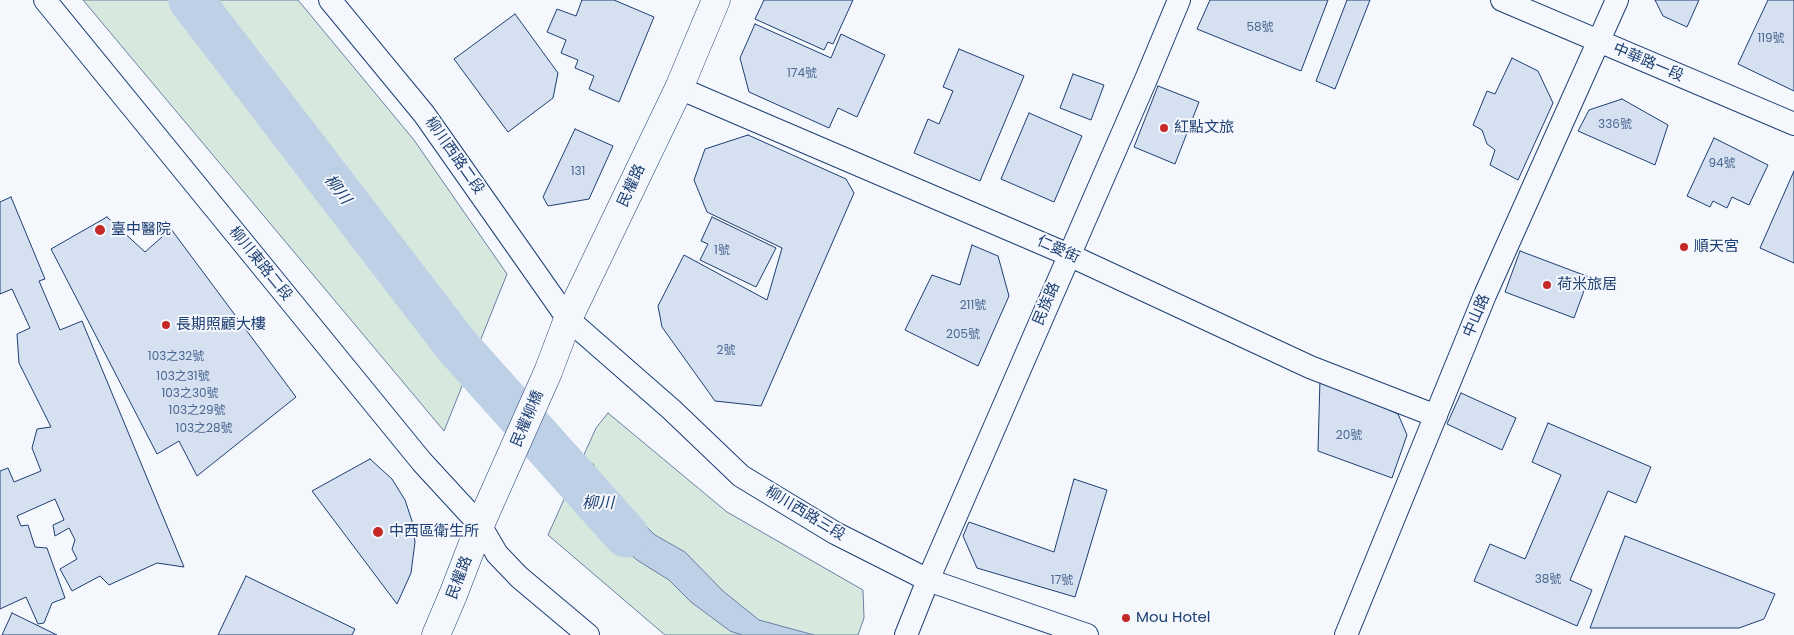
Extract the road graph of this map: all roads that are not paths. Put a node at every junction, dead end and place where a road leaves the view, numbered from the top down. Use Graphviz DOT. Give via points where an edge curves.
graph roads {
  1 [pos="45,0"];
  2 [pos="330,0"];
  3 [pos="716,0"];
  4 [pos="1179,0"];
  5 [pos="1502,0"];
  6 [pos="1617,0"];
  7 [pos="1598,42"];
  8 [pos="679,88"];
  9 [pos="1794,124"];
  10 [pos="1069,254"];
  11 [pos="568,319"];
  12 [pos="548,372"];
  13 [pos="1436,416"];
  14 [pos="507,466"];
  15 [pos="480,525"];
  16 [pos="928,580"];
  17 [pos="907,632"];
  18 [pos="436,635"];
  19 [pos="588,635"];
  20 [pos="1087,635"];
  21 [pos="1346,635"];
  1 -- 15 [label="street, 柳川東路二段" via="416,455"];
  2 -- 11 [label="street, 柳川西路二段" via="424,114"];
  3 -- 8 [label="main road, 民權路"];
  4 -- 10 [label="street, 民族路"];
  5 -- 7 [label="street, 中華路一段"];
  6 -- 7 [label="street, 中山路"];
  7 -- 9 [label="street, 中華路一段"];
  7 -- 13 [label="street, 中山路" via="1485,295"];
  8 -- 10 [label="street, 仁愛街"];
  8 -- 11 [label="main road, 民權路"];
  10 -- 13 [label="street, 仁愛街" via="1310,367"];
  10 -- 16 [label="street, 民族路"];
  11 -- 12 [label="main road, 民權路"];
  11 -- 16 [label="street, 柳川西路三段" via="672,410 741,476 834,533"];
  12 -- 14 [label="main road, 民權柳橋"];
  13 -- 21 [label="street, 中山路"];
  14 -- 15 [label="main road, 民權路"];
  15 -- 18 [label="main road, 民權路"];
  15 -- 19 [label="street, 柳川東路二段" via="497,554 519,577"];
  16 -- 17 [label="street, 民族路"];
  16 -- 20 [label="street, 柳川西路三段"];
}
